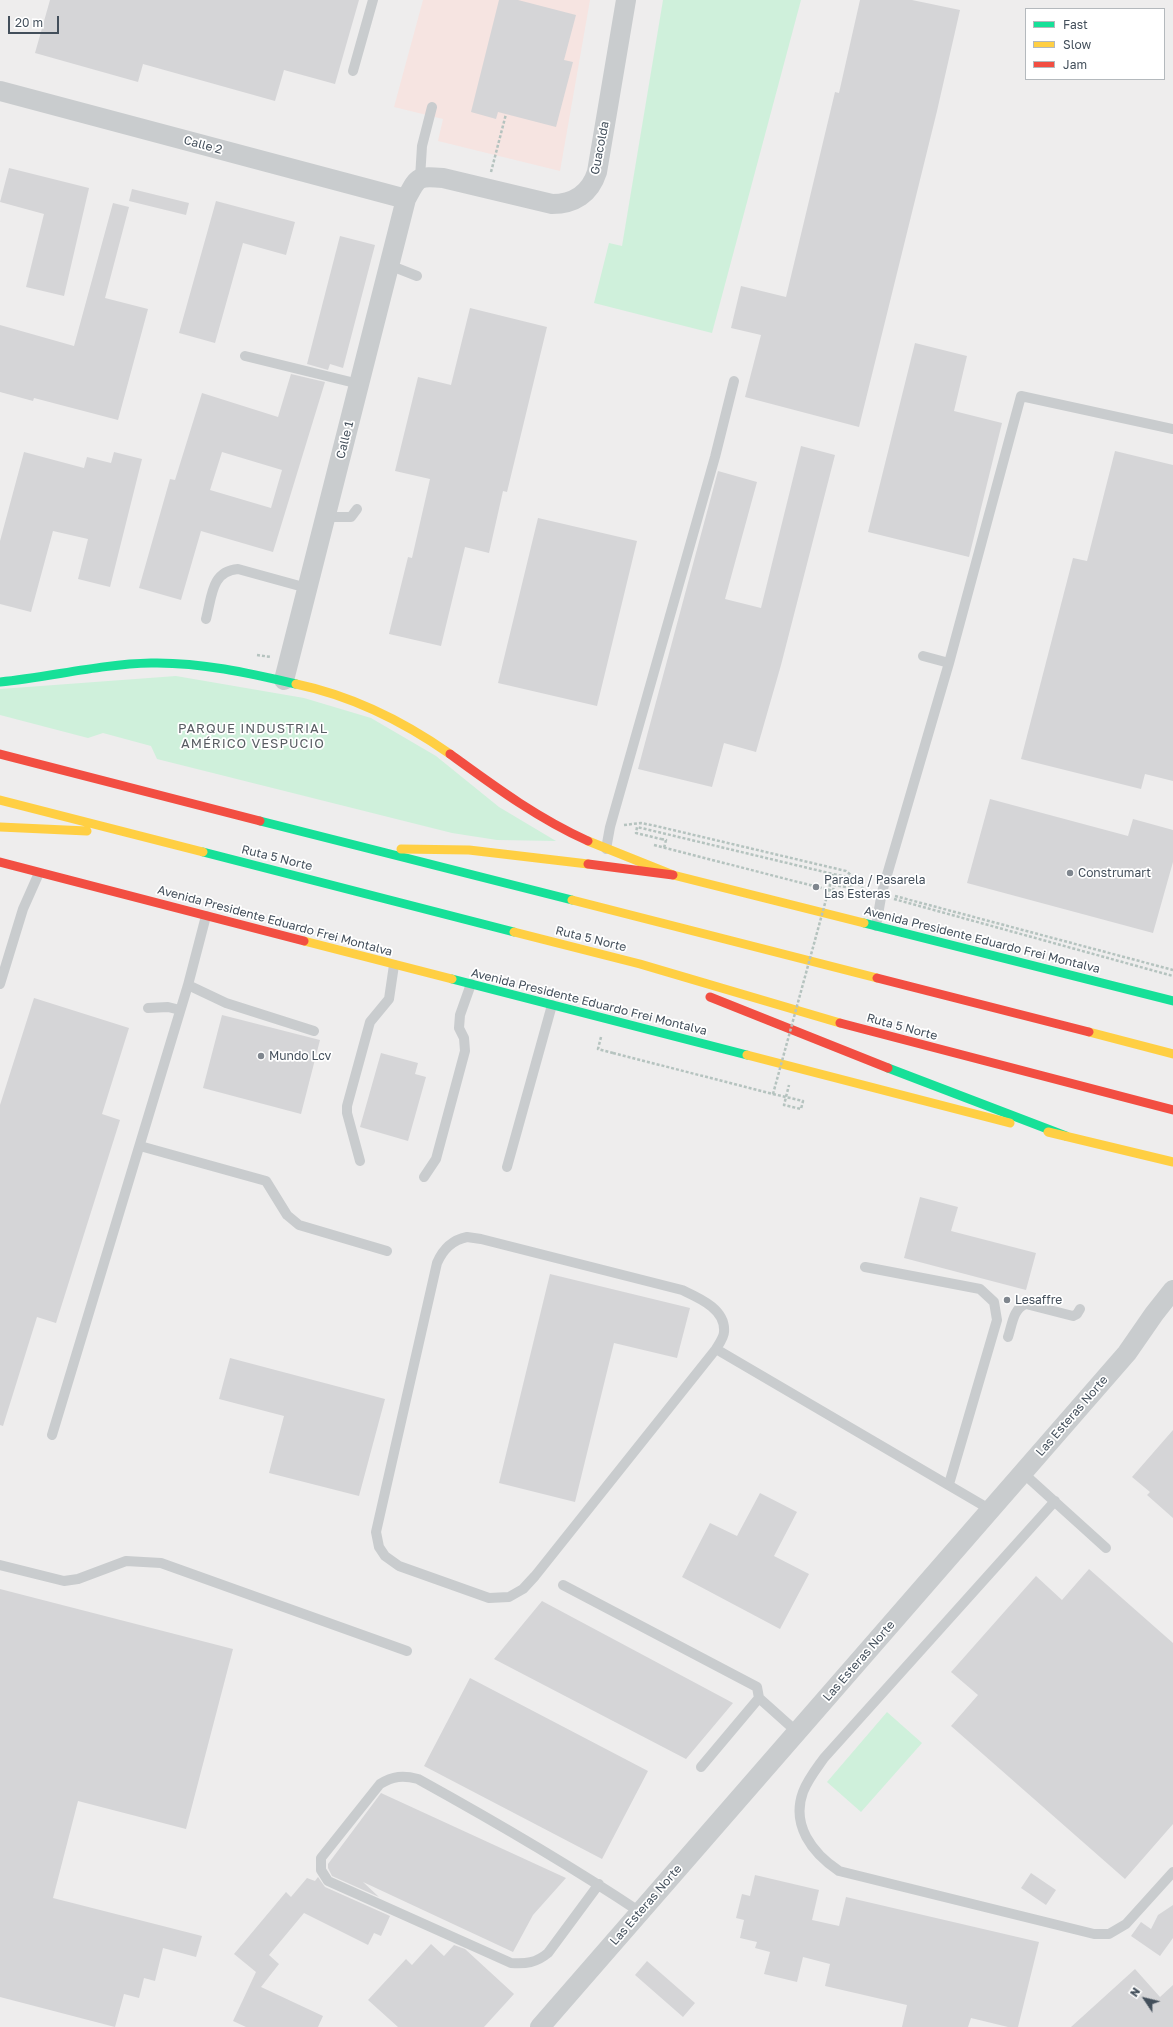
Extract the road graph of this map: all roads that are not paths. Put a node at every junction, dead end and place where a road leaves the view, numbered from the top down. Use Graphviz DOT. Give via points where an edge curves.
graph roads {
  1 [pos="373,0"];
  2 [pos="626,0"];
  3 [pos="352,71"];
  4 [pos="0,90"];
  5 [pos="432,107"];
  6 [pos="420,178"];
  7 [pos="406,199"];
  8 [pos="389,265"];
  9 [pos="417,276"];
  10 [pos="245,356"];
  11 [pos="734,381"];
  12 [pos="359,384"];
  13 [pos="1173,429"];
  14 [pos="357,509"];
  15 [pos="325,517"];
  16 [pos="307,588"];
  17 [pos="206,619"];
  18 [pos="923,656"];
  19 [pos="949,663"];
  20 [pos="284,680"];
  21 [pos="0,682"];
  22 [pos="0,754"];
  23 [pos="0,800"];
  24 [pos="0,827"];
  25 [pos="122,831"];
  26 [pos="606,848"];
  27 [pos="376,850"];
  28 [pos="0,862"];
  29 [pos="39,873"];
  30 [pos="673,875"];
  31 [pos="206,916"];
  32 [pos="876,926"];
  33 [pos="394,964"];
  34 [pos="640,964"];
  35 [pos="0,984"];
  36 [pos="471,984"];
  37 [pos="188,985"];
  38 [pos="1173,1001"];
  39 [pos="552,1004"];
  40 [pos="148,1008"];
  41 [pos="180,1010"];
  42 [pos="314,1031"];
  43 [pos="1173,1054"];
  44 [pos="1173,1110"];
  45 [pos="1066,1136"];
  46 [pos="140,1146"];
  47 [pos="360,1161"];
  48 [pos="1173,1162"];
  49 [pos="507,1167"];
  50 [pos="424,1177"];
  51 [pos="387,1251"];
  52 [pos="865,1267"];
  53 [pos="1173,1290"];
  54 [pos="1080,1308"];
  55 [pos="1008,1337"];
  56 [pos="716,1349"];
  57 [pos="52,1435"];
  58 [pos="1023,1473"];
  59 [pos="949,1484"];
  60 [pos="1055,1501"];
  61 [pos="990,1510"];
  62 [pos="1106,1548"];
  63 [pos="0,1565"];
  64 [pos="563,1585"];
  65 [pos="407,1651"];
  66 [pos="759,1698"];
  67 [pos="797,1732"];
  68 [pos="701,1767"];
  69 [pos="1173,1872"];
  70 [pos="599,1884"];
  71 [pos="640,1912"];
  72 [pos="540,2027"];
  1 -- 3 [label="lane"];
  2 -- 6 [label="street, Guacolda" via="597,172 590,187 578,198 561,204 552,204 443,178"];
  4 -- 7 [label="street, Calle 2"];
  5 -- 6 [label="lane" via="422,146"];
  6 -- 7 [label="street"];
  7 -- 8 [label="street, Calle 1"];
  8 -- 9 [label="lane"];
  8 -- 12 [label="street, Calle 1"];
  10 -- 12 [label="lane"];
  11 -- 26 [label="lane"];
  12 -- 15 [label="street, Calle 1"];
  13 -- 19 [label="lane" via="1021,396"];
  14 -- 15 [label="lane" via="351,517"];
  15 -- 16 [label="street, Calle 1"];
  16 -- 17 [label="lane" via="238,569 228,570 221,574 215,585"];
  16 -- 20 [label="street, Calle 1"];
  18 -- 19 [label="lane"];
  19 -- 32 [label="lane" via="882,892"];
  20 -- 21 [label="main road, Avenida Presidente Eduardo Frei Montalva" via="218,669 156,663"];
  20 -- 26 [label="main road, Avenida Presidente Eduardo Frei Montalva" via="343,696 390,717 428,739 526,808 562,829"];
  22 -- 27 [label="main road"];
  23 -- 25 [label="main road, Ruta 5 Norte"];
  24 -- 25 [label="main road"];
  25 -- 34 [label="main road, Ruta 5 Norte"];
  26 -- 30 [label="main road, Avenida Presidente Eduardo Frei Montalva"];
  27 -- 30 [label="main road" via="451,848 511,853"];
  27 -- 43 [label="main road"];
  28 -- 29 [label="main road, Avenida Presidente Eduardo Frei Montalva"];
  29 -- 31 [label="main road, Avenida Presidente Eduardo Frei Montalva"];
  29 -- 35 [label="lane" via="23,909"];
  30 -- 32 [label="main road, Avenida Presidente Eduardo Frei Montalva"];
  31 -- 33 [label="main road, Avenida Presidente Eduardo Frei Montalva"];
  31 -- 37 [label="lane"];
  32 -- 38 [label="main road, Avenida Presidente Eduardo Frei Montalva"];
  33 -- 36 [label="main road, Avenida Presidente Eduardo Frei Montalva"];
  33 -- 47 [label="lane" via="389,999 370,1022 347,1106"];
  34 -- 44 [label="main road, Ruta 5 Norte" via="857,1028"];
  34 -- 45 [label="main road" via="848,1054"];
  36 -- 39 [label="main road, Avenida Presidente Eduardo Frei Montalva"];
  36 -- 50 [label="lane" via="460,1015 459,1028 464,1038 465,1051 436,1159"];
  37 -- 41 [label="lane"];
  37 -- 42 [label="lane" via="226,1003"];
  39 -- 45 [label="main road, Avenida Presidente Eduardo Frei Montalva"];
  39 -- 49 [label="lane"];
  40 -- 41 [label="lane" via="168,1007"];
  41 -- 46 [label="lane"];
  45 -- 48 [label="main road, Avenida Presidente Eduardo Frei Montalva"];
  46 -- 51 [label="lane" via="266,1181 287,1215 299,1226"];
  46 -- 57 [label="lane"];
  52 -- 59 [label="lane" via="980,1289 994,1302 997,1320"];
  53 -- 58 [label="street, Las Esteras Norte" via="1127,1353"];
  54 -- 55 [label="lane" via="1073,1316 1026,1304 1021,1305 1015,1313"];
  56 -- 56 [label="lane" via="724,1332 722,1317 705,1301 682,1290 474,1238 452,1242 440,1255 437,1263 376,1532 379,1547 385,1556 399,1566 488,1598 509,1597 523,1589"];
  56 -- 59 [label="lane"];
  58 -- 60 [label="lane"];
  58 -- 61 [label="street, Las Esteras Norte"];
  59 -- 61 [label="lane"];
  60 -- 62 [label="lane"];
  60 -- 69 [label="lane" via="824,1758 804,1791 799,1809 802,1827 809,1844 825,1862 838,1871 1094,1934 1108,1934 1126,1924"];
  61 -- 67 [label="street, Las Esteras Norte"];
  63 -- 65 [label="lane" via="64,1581 78,1579 126,1562 161,1563"];
  64 -- 66 [label="lane" via="757,1687"];
  66 -- 67 [label="lane"];
  66 -- 68 [label="lane"];
  67 -- 71 [label="street, Las Esteras Norte"];
  70 -- 70 [label="lane" via="494,1821 418,1779 406,1776 391,1777 380,1784 321,1858 321,1870 328,1881 511,1963 526,1964 539,1960 548,1953"];
  70 -- 71 [label="lane"];
  71 -- 72 [label="street, Las Esteras Norte"];
}
